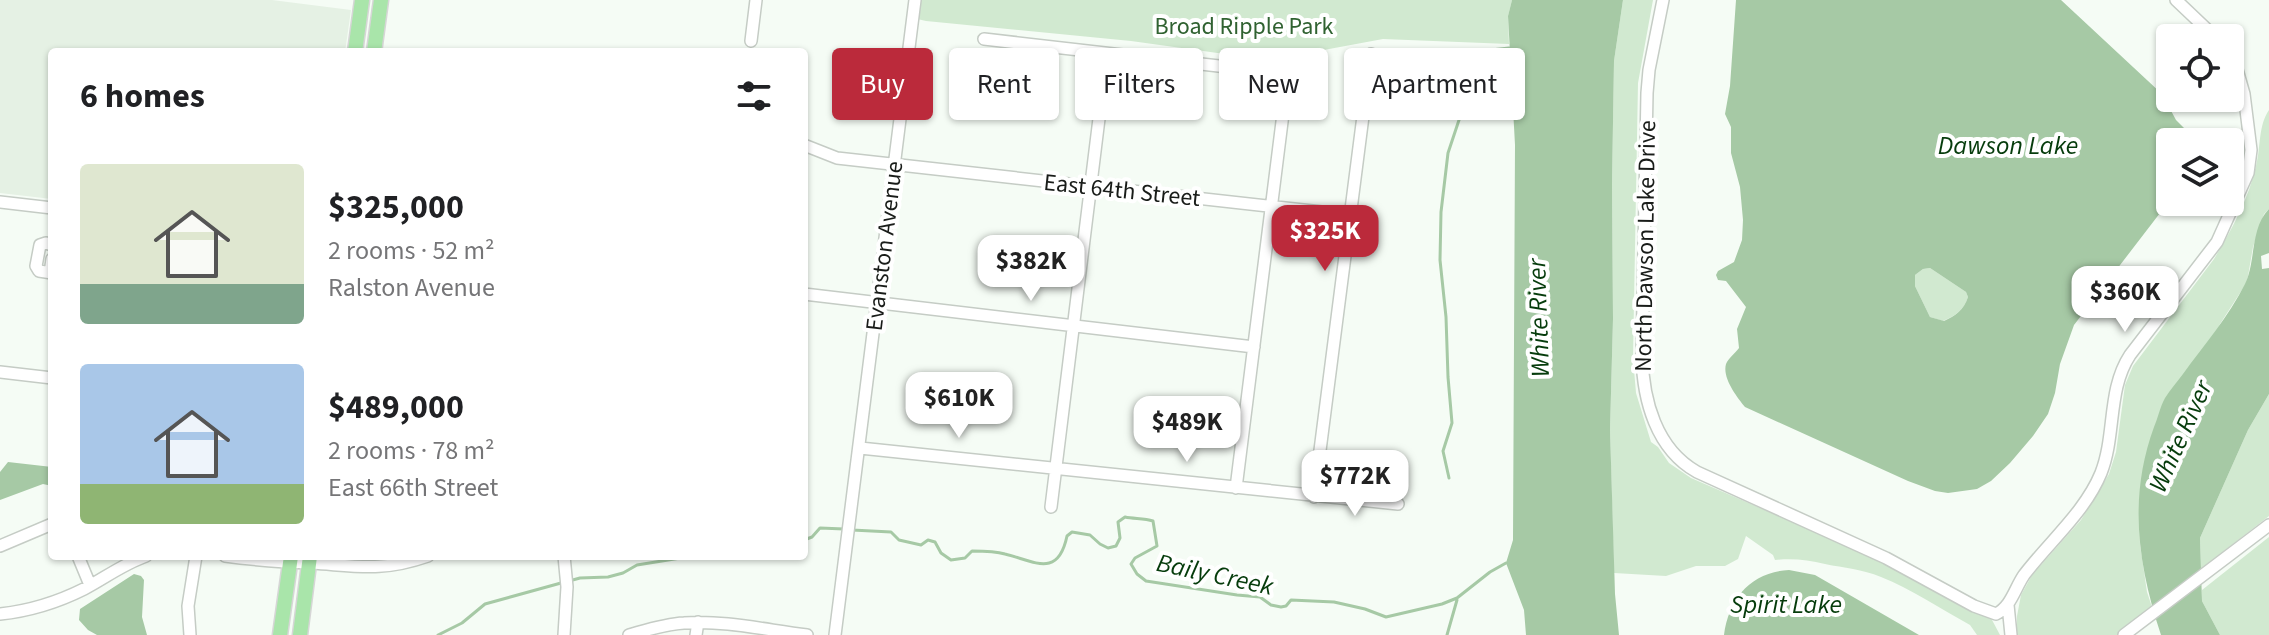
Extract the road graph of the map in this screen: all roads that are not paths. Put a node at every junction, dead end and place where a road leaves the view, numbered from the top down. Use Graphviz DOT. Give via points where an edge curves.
graph roads {
  1 [pos="362,0"];
  2 [pos="381,0"];
  3 [pos="756,0"];
  4 [pos="915,0"];
  5 [pos="1663,0"];
  6 [pos="2176,0"];
  7 [pos="2201,24"];
  8 [pos="984,39"];
  9 [pos="751,41"];
  10 [pos="356,48"];
  11 [pos="375,48"];
  12 [pos="1075,50"];
  13 [pos="1203,65"];
  14 [pos="2244,94"];
  15 [pos="1098,120"];
  16 [pos="1362,120"];
  17 [pos="808,147"];
  18 [pos="895,164"];
  19 [pos="1090,186"];
  20 [pos="0,202"];
  21 [pos="1271,207"];
  22 [pos="48,208"];
  23 [pos="1349,215"];
  24 [pos="48,244"];
  25 [pos="48,272"];
  26 [pos="808,294"];
  27 [pos="876,303"];
  28 [pos="1073,326"];
  29 [pos="1254,347"];
  30 [pos="0,372"];
  31 [pos="48,378"];
  32 [pos="860,448"];
  33 [pos="1056,467"];
  34 [pos="1236,488"];
  35 [pos="1314,497"];
  36 [pos="1398,504"];
  37 [pos="1051,507"];
  38 [pos="2269,525"];
  39 [pos="48,526"];
  40 [pos="0,546"];
  41 [pos="80,560"];
  42 [pos="137,560"];
  43 [pos="195,560"];
  44 [pos="410,560"];
  45 [pos="564,560"];
  46 [pos="300,561"];
  47 [pos="90,585"];
  48 [pos="2002,610"];
  49 [pos="0,614"];
  50 [pos="697,629"];
  51 [pos="190,635"];
  52 [pos="280,635"];
  53 [pos="300,635"];
  54 [pos="564,635"];
  55 [pos="629,635"];
  56 [pos="807,635"];
  57 [pos="835,635"];
  58 [pos="2008,635"];
  59 [pos="2124,635"];
  1 -- 10 [label="main road"];
  2 -- 11 [label="main road"];
  3 -- 9 [label="street"];
  4 -- 18 [label="street, Evanston Avenue"];
  5 -- 48 [label="street, North Dawson Lake Drive" via="1647,93 1642,356 1645,395 1656,427 1676,455 1697,472 1886,558 1974,606"];
  6 -- 7 [label="street"];
  8 -- 12 [label="street"];
  13 -- 21 [label="street" via="1288,74"];
  14 -- 48 [label="street" via="2250,165 2217,242 2121,370 2105,461 2095,485"];
  15 -- 19 [label="street"];
  16 -- 23 [label="street"];
  17 -- 18 [label="street, East 64th Street" via="837,158"];
  18 -- 19 [label="street, East 64th Street"];
  18 -- 27 [label="street, Evanston Avenue"];
  19 -- 21 [label="street, East 64th Street"];
  19 -- 28 [label="street"];
  20 -- 22 [label="street"];
  21 -- 23 [label="street, East 64th Street"];
  21 -- 29 [label="street"];
  23 -- 35 [label="street"];
  24 -- 25 [label="street" via="40,245 36,262 37,270"];
  26 -- 27 [label="street"];
  27 -- 28 [label="street"];
  27 -- 32 [label="street, Evanston Avenue"];
  28 -- 29 [label="street"];
  28 -- 33 [label="street"];
  29 -- 34 [label="street"];
  30 -- 31 [label="street"];
  32 -- 33 [label="street"];
  32 -- 57 [label="street, Evanston Avenue"];
  33 -- 34 [label="street"];
  33 -- 37 [label="street"];
  34 -- 35 [label="street"];
  35 -- 36 [label="street"];
  38 -- 59 [label="street"];
  39 -- 40 [label="street"];
  41 -- 47 [label="street"];
  42 -- 47 [label="street"];
  43 -- 51 [label="street"];
  44 -- 46 [label="street" via="374,568"];
  45 -- 54 [label="street"];
  46 -- 52 [label="main road"];
  46 -- 53 [label="main road"];
  47 -- 49 [label="street" via="48,604"];
  48 -- 58 [label="street"];
  50 -- 55 [label="street" via="667,625"];
  50 -- 56 [label="street" via="714,623"];
}
